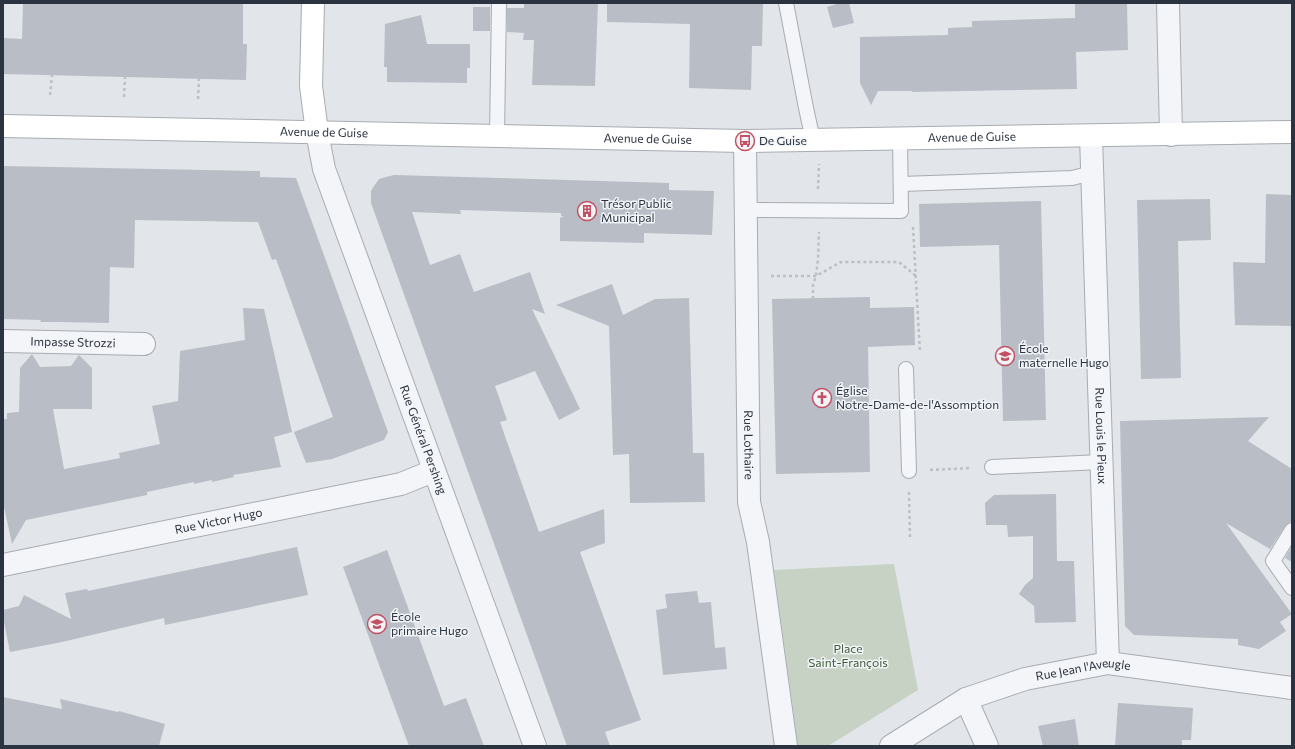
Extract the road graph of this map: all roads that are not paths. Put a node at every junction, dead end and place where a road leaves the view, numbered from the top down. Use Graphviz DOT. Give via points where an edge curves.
graph roads {
  1 [pos="312,3"];
  2 [pos="499,3"];
  3 [pos="786,3"];
  4 [pos="1168,3"];
  5 [pos="3,126"];
  6 [pos="317,132"];
  7 [pos="1292,132"];
  8 [pos="1171,135"];
  9 [pos="497,136"];
  10 [pos="1091,136"];
  11 [pos="900,138"];
  12 [pos="813,140"];
  13 [pos="745,141"];
  14 [pos="1092,173"];
  15 [pos="901,184"];
  16 [pos="746,210"];
  17 [pos="3,341"];
  18 [pos="144,344"];
  19 [pos="906,369"];
  20 [pos="1101,462"];
  21 [pos="992,467"];
  22 [pos="909,471"];
  23 [pos="433,472"];
  24 [pos="1292,530"];
  25 [pos="3,565"];
  26 [pos="1292,588"];
  27 [pos="1108,663"];
  28 [pos="1292,688"];
  29 [pos="966,700"];
  30 [pos="535,746"];
  31 [pos="786,746"];
  32 [pos="891,746"];
  33 [pos="987,746"];
  1 -- 6 [label="street" via="311,86"];
  2 -- 9 [label="lane"];
  3 -- 12 [label="lane"];
  4 -- 8 [label="street"];
  5 -- 6 [label="street, Avenue de Guise"];
  6 -- 9 [label="street, Avenue de Guise"];
  6 -- 23 [label="street, Rue Général Pershing" via="324,169"];
  7 -- 8 [label="street, Avenue de Guise"];
  8 -- 10 [label="street, Avenue de Guise"];
  9 -- 13 [label="street, Avenue de Guise"];
  10 -- 11 [label="street, Avenue de Guise"];
  10 -- 14 [label="street, Rue Louis le Pieux"];
  11 -- 12 [label="street, Avenue de Guise"];
  11 -- 15 [label="lane"];
  12 -- 13 [label="street, Avenue de Guise"];
  13 -- 16 [label="street, Rue Lothaire"];
  14 -- 15 [label="lane" via="1072,178"];
  14 -- 20 [label="street, Rue Louis le Pieux"];
  15 -- 16 [label="lane" via="901,211"];
  16 -- 31 [label="street, Rue Lothaire" via="749,502 758,542"];
  17 -- 18 [label="street, Impasse Strozzi"];
  19 -- 22 [label="lane"];
  20 -- 21 [label="lane"];
  20 -- 27 [label="street, Rue Louis le Pieux"];
  23 -- 25 [label="street, Rue Victor Hugo" via="401,484"];
  23 -- 30 [label="street, Rue Général Pershing"];
  24 -- 26 [label="lane" via="1273,562"];
  27 -- 28 [label="street, Rue Jean l'Aveugle"];
  27 -- 29 [label="street, Rue Jean l'Aveugle" via="1025,679"];
  29 -- 32 [label="street, Rue Jean l'Aveugle"];
  29 -- 33 [label="street"];
}
